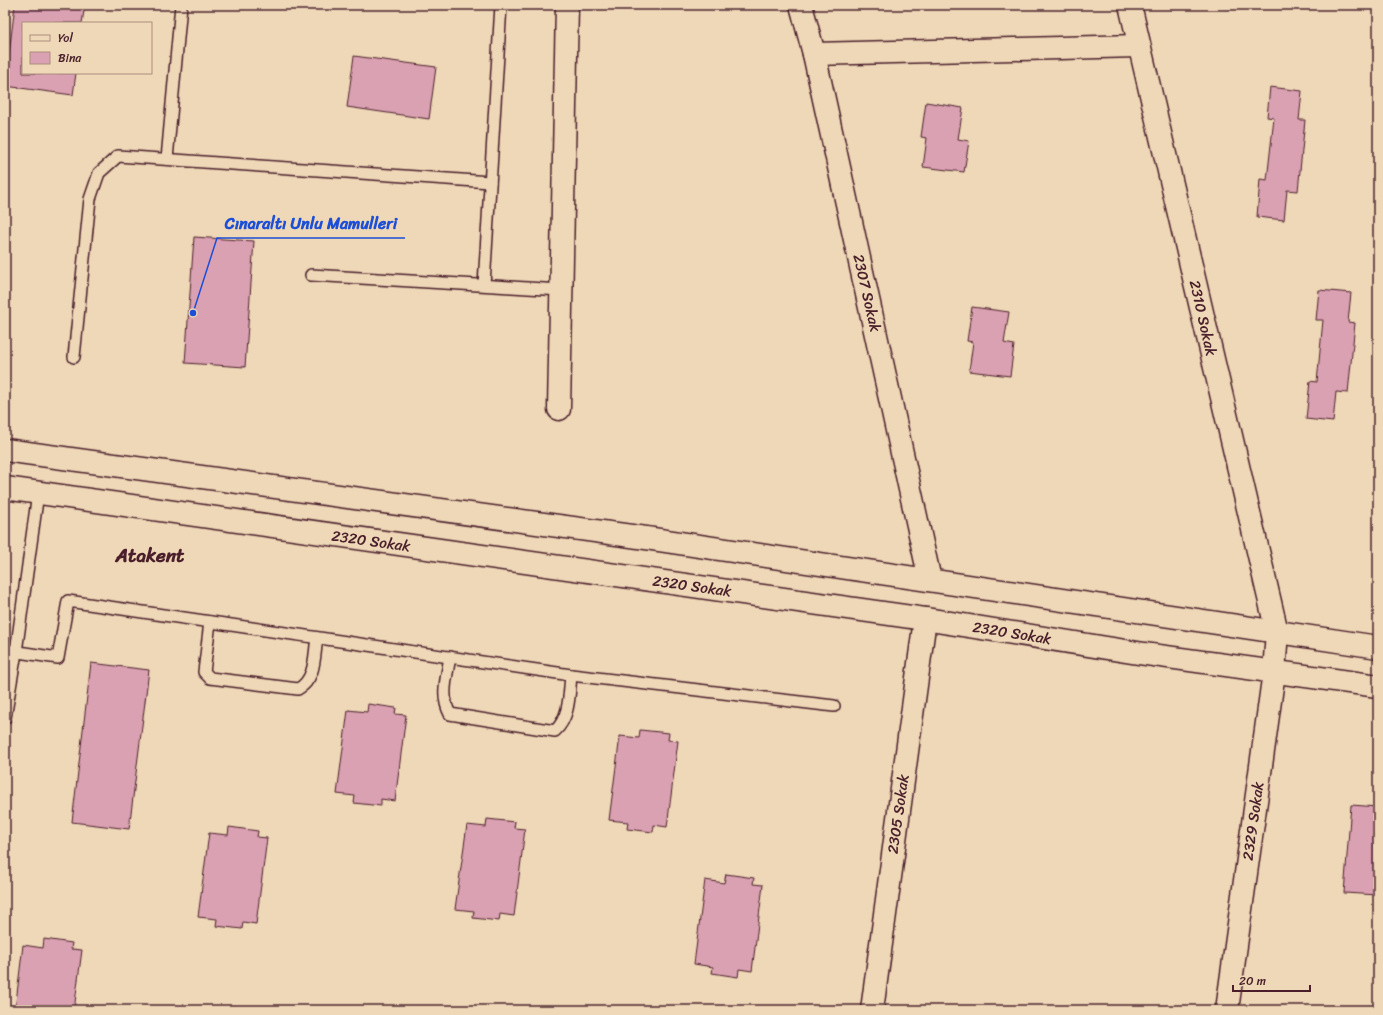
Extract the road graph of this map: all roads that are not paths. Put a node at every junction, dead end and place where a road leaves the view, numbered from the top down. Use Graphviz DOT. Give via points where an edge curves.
graph roads {
  1 [pos="181,5"];
  2 [pos="501,5"];
  3 [pos="568,5"];
  4 [pos="801,5"];
  5 [pos="1130,5"];
  6 [pos="1138,46"];
  7 [pos="814,54"];
  8 [pos="168,159"];
  9 [pos="490,182"];
  10 [pos="311,275"];
  11 [pos="484,285"];
  12 [pos="562,290"];
  13 [pos="74,357"];
  14 [pos="559,409"];
  15 [pos="5,450"];
  16 [pos="5,488"];
  17 [pos="38,493"];
  18 [pos="930,580"];
  19 [pos="925,619"];
  20 [pos="210,622"];
  21 [pos="1277,632"];
  22 [pos="317,638"];
  23 [pos="1378,647"];
  24 [pos="5,650"];
  25 [pos="16,652"];
  26 [pos="450,657"];
  27 [pos="1274,672"];
  28 [pos="571,675"];
  29 [pos="1378,686"];
  30 [pos="834,706"];
  31 [pos="5,718"];
  32 [pos="872,1010"];
  33 [pos="1227,1010"];
  1 -- 8 [label="lane"];
  2 -- 9 [label="lane"];
  3 -- 12 [label="street"];
  4 -- 7 [label="street, 2307 Sokak"];
  5 -- 6 [label="street, 2310 Sokak"];
  6 -- 7 [label="street"];
  6 -- 21 [label="street, 2310 Sokak"];
  7 -- 18 [label="street, 2307 Sokak"];
  8 -- 9 [label="lane"];
  8 -- 13 [label="lane" via="118,156 99,173 90,199"];
  9 -- 11 [label="lane"];
  10 -- 11 [label="lane"];
  11 -- 12 [label="lane"];
  12 -- 14 [label="street"];
  15 -- 18 [label="street" via="646,538"];
  16 -- 17 [label="street, 2320 Sokak"];
  17 -- 19 [label="street, 2320 Sokak"];
  17 -- 25 [label="lane"];
  18 -- 21 [label="street"];
  19 -- 27 [label="street, 2320 Sokak"];
  19 -- 32 [label="street, 2305 Sokak"];
  20 -- 22 [label="lane"];
  20 -- 22 [label="lane" via="204,672 210,678 298,689 311,677"];
  20 -- 25 [label="lane" via="68,601 58,658"];
  21 -- 23 [label="street"];
  21 -- 27 [label="street, 2329 Sokak"];
  22 -- 26 [label="lane"];
  24 -- 25 [label="lane"];
  25 -- 31 [label="lane"];
  26 -- 28 [label="lane"];
  26 -- 28 [label="lane" via="444,697 450,714 555,732 562,725 566,715"];
  27 -- 29 [label="street, 2320 Sokak"];
  27 -- 33 [label="street, 2329 Sokak"];
  28 -- 30 [label="lane"];
}
